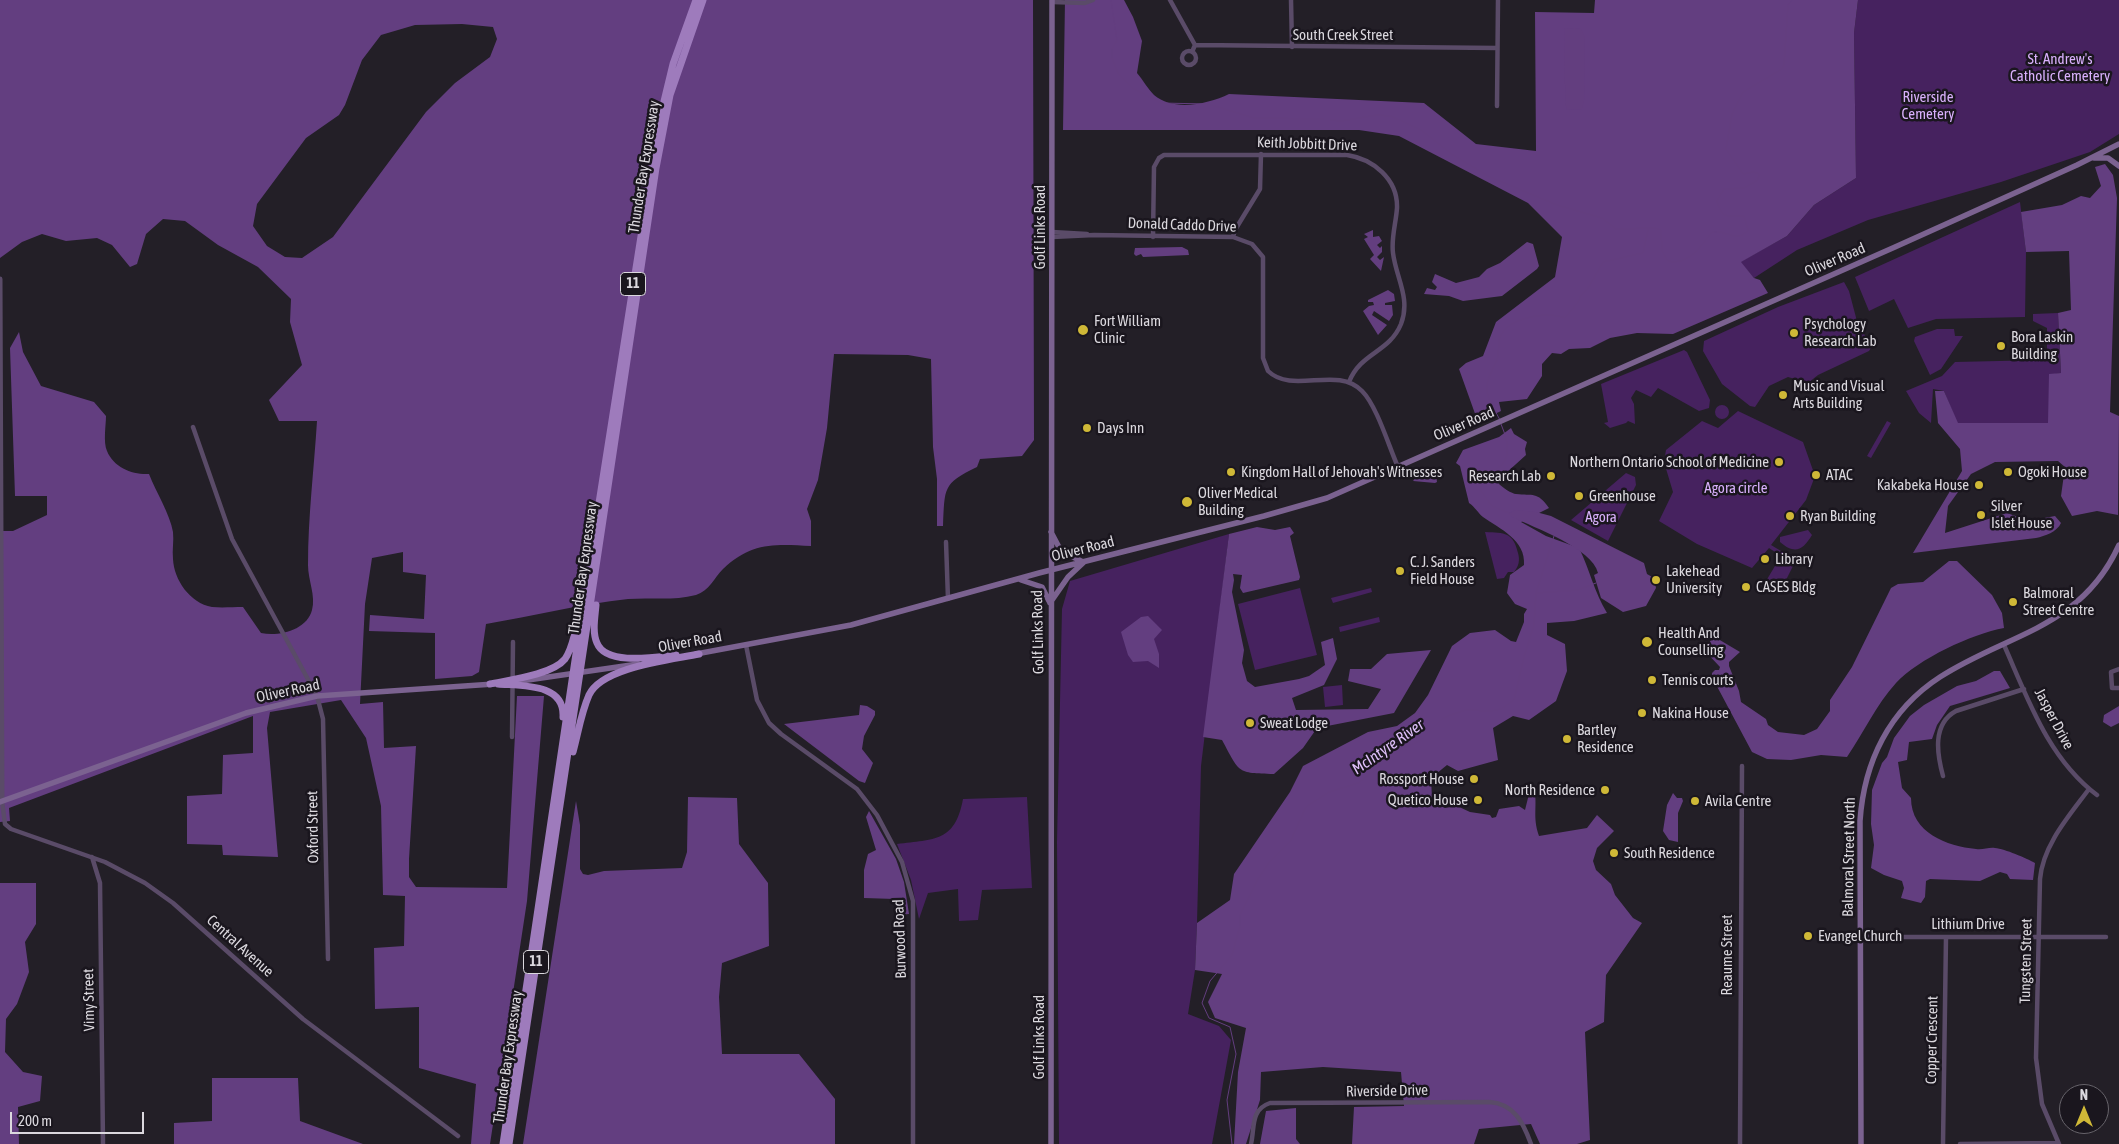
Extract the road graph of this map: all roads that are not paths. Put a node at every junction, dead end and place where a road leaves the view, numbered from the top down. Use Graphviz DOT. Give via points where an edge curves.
graph roads {
  1 [pos="696,0"];
  2 [pos="703,0"];
  3 [pos="1093,0"];
  4 [pos="1170,0"];
  5 [pos="1291,0"];
  6 [pos="1498,0"];
  7 [pos="1052,1"];
  8 [pos="1195,45"];
  9 [pos="1292,47"];
  10 [pos="1497,48"];
  11 [pos="1192,52"];
  12 [pos="1498,106"];
  13 [pos="2119,144"];
  14 [pos="1260,154"];
  15 [pos="2092,158"];
  16 [pos="2119,166"];
  17 [pos="1052,234"];
  18 [pos="1153,237"];
  19 [pos="1233,237"];
  20 [pos="0,279"];
  21 [pos="1349,382"];
  22 [pos="193,427"];
  23 [pos="1398,467"];
  24 [pos="1050,530"];
  25 [pos="946,542"];
  26 [pos="2119,545"];
  27 [pos="1084,561"];
  28 [pos="597,570"];
  29 [pos="1050,570"];
  30 [pos="588,573"];
  31 [pos="1018,579"];
  32 [pos="948,599"];
  33 [pos="1050,603"];
  34 [pos="513,642"];
  35 [pos="2004,644"];
  36 [pos="746,645"];
  37 [pos="699,654"];
  38 [pos="2119,669"];
  39 [pos="581,672"];
  40 [pos="573,674"];
  41 [pos="512,682"];
  42 [pos="490,684"];
  43 [pos="2119,688"];
  44 [pos="2024,689"];
  45 [pos="317,696"];
  46 [pos="512,737"];
  47 [pos="1742,766"];
  48 [pos="1943,776"];
  49 [pos="565,781"];
  50 [pos="556,784"];
  51 [pos="2089,789"];
  52 [pos="2097,795"];
  53 [pos="1,801"];
  54 [pos="92,857"];
  55 [pos="1946,936"];
  56 [pos="2040,936"];
  57 [pos="1860,937"];
  58 [pos="2106,937"];
  59 [pos="328,959"];
  60 [pos="458,1136"];
  61 [pos="2059,1143"];
  62 [pos="103,1144"];
  63 [pos="503,1144"];
  64 [pos="509,1144"];
  65 [pos="913,1144"];
  66 [pos="1051,1144"];
  67 [pos="1250,1144"];
  68 [pos="1531,1144"];
  69 [pos="1740,1144"];
  70 [pos="1861,1144"];
  71 [pos="1943,1144"];
  72 [pos="1960,1144"];
  1 -- 30 [label="highway, Thunder Bay Expressway / 11" via="659,122"];
  2 -- 28 [label="highway, Thunder Bay Expressway / 11" via="679,64 664,124"];
  3 -- 7 [label="street"];
  4 -- 8 [label="street"];
  5 -- 9 [label="street"];
  6 -- 10 [label="street"];
  7 -- 17 [label="main road, Golf Links Road"];
  8 -- 9 [label="street, South Creek Street"];
  8 -- 11 [label="street"];
  9 -- 10 [label="street, South Creek Street"];
  10 -- 12 [label="street"];
  13 -- 15 [label="main road, Oliver Road"];
  14 -- 18 [label="street, Keith Jobbitt Drive" via="1169,154 1159,158 1154,167"];
  14 -- 19 [label="street" via="1260,189"];
  14 -- 21 [label="street, Keith Jobbitt Drive" via="1357,156 1378,168 1390,181 1397,204 1393,253 1403,286 1404,314 1395,335 1356,368"];
  15 -- 16 [label="main road" via="2108,158"];
  15 -- 23 [label="main road, Oliver Road"];
  17 -- 18 [label="street, Donald Caddo Drive"];
  17 -- 24 [label="main road, Golf Links Road"];
  18 -- 19 [label="street, Donald Caddo Drive"];
  19 -- 21 [label="street, Donald Caddo Drive" via="1252,244 1263,257 1263,358 1268,371 1284,380"];
  20 -- 53 [label="street"];
  21 -- 23 [label="street" via="1366,396"];
  22 -- 45 [label="street, Oxford Street" via="232,539"];
  23 -- 27 [label="main road, Oliver Road" via="1305,505"];
  24 -- 27 [label="main road" via="1061,551"];
  24 -- 29 [label="main road, Golf Links Road"];
  25 -- 32 [label="street"];
  26 -- 35 [label="main road, Balmoral Street North" via="2103,574 2078,602 2042,627"];
  27 -- 29 [label="main road, Oliver Road"];
  27 -- 33 [label="main road"];
  28 -- 37 [label="highway" via="595,640 600,650 620,658"];
  28 -- 39 [label="highway, Thunder Bay Expressway / 11"];
  29 -- 31 [label="main road, Oliver Road"];
  29 -- 33 [label="main road, Golf Links Road"];
  30 -- 40 [label="highway, Thunder Bay Expressway / 11"];
  30 -- 41 [label="highway" via="570,650 564,660 550,669"];
  31 -- 32 [label="main road, Oliver Road"];
  31 -- 33 [label="main road" via="1042,587"];
  32 -- 36 [label="main road, Oliver Road" via="851,625"];
  33 -- 66 [label="main road, Golf Links Road"];
  34 -- 41 [label="street"];
  35 -- 44 [label="street, Jasper Drive"];
  35 -- 57 [label="main road, Balmoral Street North" via="1927,686 1902,710 1878,746 1861,798"];
  36 -- 37 [label="main road, Oliver Road"];
  36 -- 65 [label="street, Burwood Road" via="758,700 769,723 857,789 877,816 902,862 912,901"];
  37 -- 39 [label="main road, Oliver Road"];
  37 -- 49 [label="highway" via="631,669 598,683 589,694"];
  38 -- 43 [label="street" via="2110,675 2112,688"];
  39 -- 40 [label="main road, Oliver Road"];
  39 -- 49 [label="highway, Thunder Bay Expressway / 11"];
  40 -- 41 [label="main road, Oliver Road"];
  40 -- 50 [label="highway, Thunder Bay Expressway / 11"];
  41 -- 42 [label="highway"];
  41 -- 46 [label="street"];
  41 -- 50 [label="highway" via="553,693 560,701 563,713"];
  42 -- 45 [label="main road, Oliver Road"];
  44 -- 48 [label="street" via="1949,716 1942,724 1938,746"];
  44 -- 51 [label="street, Jasper Drive" via="2059,759"];
  45 -- 53 [label="main road, Oliver Road" via="246,713"];
  45 -- 59 [label="street, Oxford Street" via="324,742"];
  47 -- 69 [label="street, Reaume Street"];
  49 -- 64 [label="highway, Thunder Bay Expressway / 11"];
  50 -- 63 [label="highway, Thunder Bay Expressway / 11"];
  51 -- 52 [label="street, Jasper Drive"];
  51 -- 56 [label="street, Tungsten Street" via="2044,857 2040,879"];
  53 -- 54 [label="street, Central Avenue" via="5,824 11,829"];
  54 -- 60 [label="street, Central Avenue" via="144,883 173,903 303,1020"];
  54 -- 62 [label="street, Vimy Street" via="100,883"];
  55 -- 56 [label="street, Lithium Drive"];
  55 -- 57 [label="street, Lithium Drive"];
  55 -- 71 [label="street, Copper Crescent"];
  56 -- 58 [label="street, Lithium Drive"];
  56 -- 61 [label="street, Tungsten Street" via="2036,1058 2042,1104"];
  57 -- 70 [label="main road, Balmoral Street North"];
  61 -- 72 [label="street"];
  67 -- 68 [label="street, Riverside Drive" via="1255,1113 1270,1103 1490,1102 1510,1107 1517,1114"];
}
